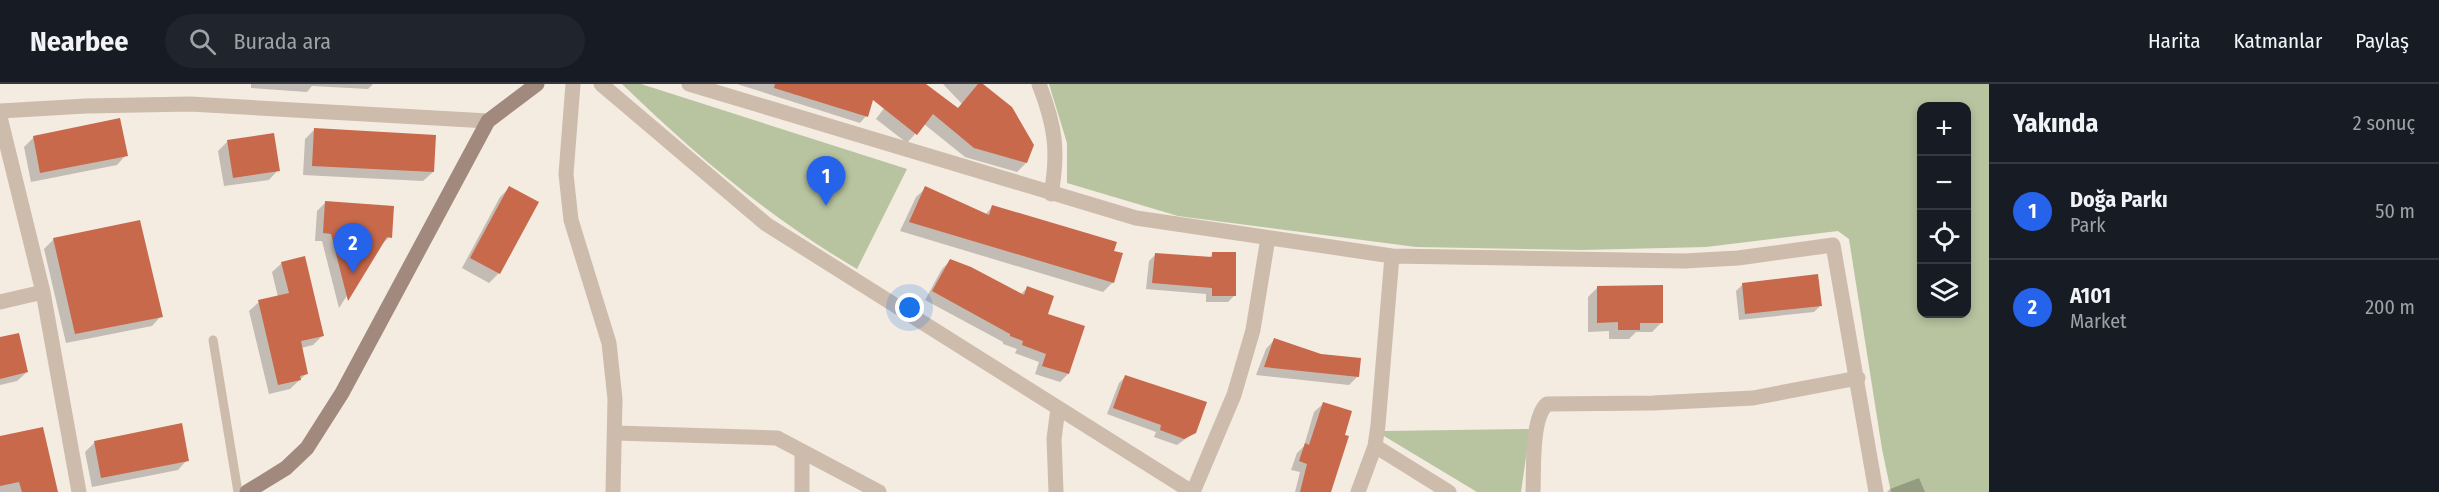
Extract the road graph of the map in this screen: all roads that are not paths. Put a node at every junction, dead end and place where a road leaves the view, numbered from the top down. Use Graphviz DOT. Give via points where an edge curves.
graph roads {
  1 [pos="537,84"];
  2 [pos="573,84"];
  3 [pos="600,84"];
  4 [pos="689,84"];
  5 [pos="1039,84"];
  6 [pos="0,111"];
  7 [pos="0,117"];
  8 [pos="488,121"];
  9 [pos="1051,194"];
  10 [pos="1268,238"];
  11 [pos="1392,256"];
  12 [pos="43,292"];
  13 [pos="0,302"];
  14 [pos="213,340"];
  15 [pos="1857,378"];
  16 [pos="1058,408"];
  17 [pos="615,433"];
  18 [pos="1375,446"];
  19 [pos="802,452"];
  20 [pos="1871,491"];
  21 [pos="79,492"];
  22 [pos="238,492"];
  23 [pos="247,492"];
  24 [pos="613,492"];
  25 [pos="802,492"];
  26 [pos="879,492"];
  27 [pos="1056,492"];
  28 [pos="1193,492"];
  29 [pos="1358,492"];
  30 [pos="1449,492"];
  31 [pos="1533,492"];
  1 -- 8 [label="street"];
  2 -- 17 [label="street" via="566,174 571,220 609,343"];
  3 -- 16 [label="street" via="766,224"];
  4 -- 9 [label="street"];
  5 -- 9 [label="street" via="1056,141"];
  6 -- 8 [label="street" via="190,104"];
  7 -- 12 [label="street"];
  8 -- 23 [label="street" via="342,393 307,448 286,468"];
  9 -- 10 [label="street" via="1136,218"];
  10 -- 11 [label="street"];
  10 -- 28 [label="street" via="1253,330 1234,395"];
  11 -- 15 [label="street" via="1684,261 1833,245"];
  11 -- 18 [label="street"];
  12 -- 13 [label="street"];
  12 -- 21 [label="street"];
  14 -- 22 [label="lane"];
  15 -- 20 [label="street"];
  15 -- 31 [label="street" via="1753,398 1547,404 1540,410 1537,427"];
  16 -- 27 [label="street" via="1054,439"];
  16 -- 28 [label="street"];
  17 -- 19 [label="street" via="777,438"];
  17 -- 24 [label="street"];
  18 -- 29 [label="street"];
  18 -- 30 [label="street"];
  19 -- 25 [label="street"];
  19 -- 26 [label="street"];
}
